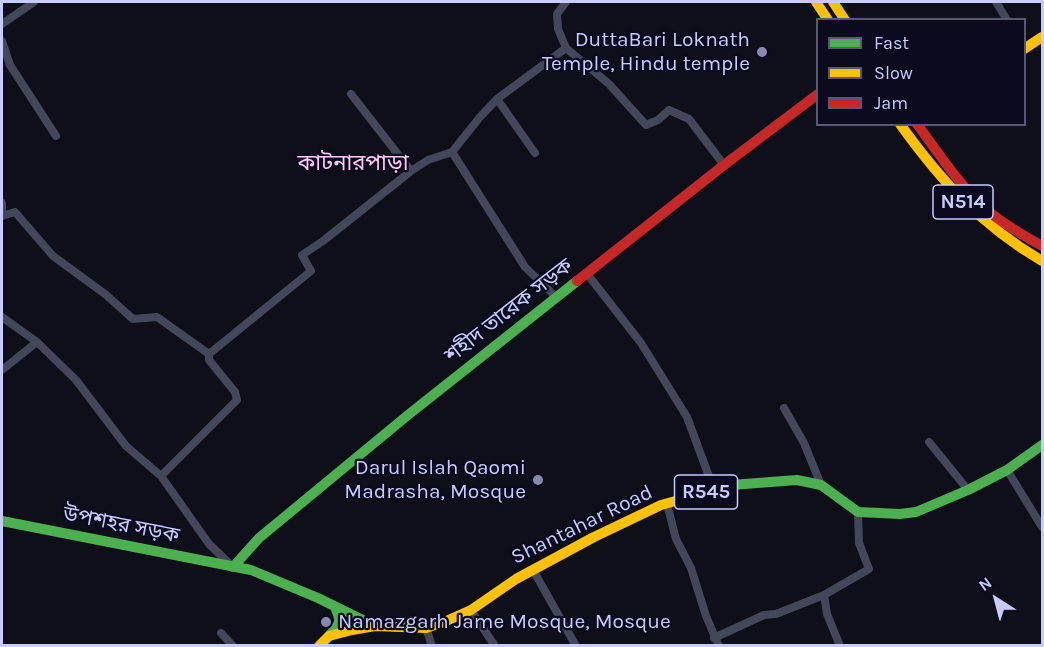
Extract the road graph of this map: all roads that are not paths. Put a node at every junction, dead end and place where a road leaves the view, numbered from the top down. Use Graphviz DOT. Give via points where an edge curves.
graph roads {
  1 [pos="34,2"];
  2 [pos="566,2"];
  3 [pos="816,2"];
  4 [pos="833,2"];
  5 [pos="996,2"];
  6 [pos="827,18"];
  7 [pos="844,18"];
  8 [pos="1006,18"];
  9 [pos="2,24"];
  10 [pos="1042,37"];
  11 [pos="2,41"];
  12 [pos="566,48"];
  13 [pos="1026,48"];
  14 [pos="351,94"];
  15 [pos="816,96"];
  16 [pos="497,99"];
  17 [pos="905,126"];
  18 [pos="918,126"];
  19 [pos="56,136"];
  20 [pos="452,152"];
  21 [pos="535,153"];
  22 [pos="724,165"];
  23 [pos="411,171"];
  24 [pos="2,203"];
  25 [pos="2,216"];
  26 [pos="1042,246"];
  27 [pos="1042,261"];
  28 [pos="588,274"];
  29 [pos="556,297"];
  30 [pos="2,317"];
  31 [pos="37,342"];
  32 [pos="209,354"];
  33 [pos="2,370"];
  34 [pos="784,408"];
  35 [pos="929,442"];
  36 [pos="1042,445"];
  37 [pos="1007,470"];
  38 [pos="161,476"];
  39 [pos="821,485"];
  40 [pos="714,490"];
  41 [pos="968,490"];
  42 [pos="667,504"];
  43 [pos="858,512"];
  44 [pos="2,521"];
  45 [pos="1042,527"];
  46 [pos="233,567"];
  47 [pos="533,570"];
  48 [pos="824,595"];
  49 [pos="335,607"];
  50 [pos="471,610"];
  51 [pos="375,626"];
  52 [pos="426,628"];
  53 [pos="221,633"];
  54 [pos="329,636"];
  55 [pos="716,642"];
  56 [pos="233,645"];
  57 [pos="319,645"];
  58 [pos="432,645"];
  59 [pos="495,645"];
  60 [pos="576,645"];
  61 [pos="840,645"];
  1 -- 9 [label="street"];
  2 -- 12 [label="street" via="556,14"];
  3 -- 6 [label="main road"];
  4 -- 7 [label="main road"];
  5 -- 8 [label="street"];
  10 -- 13 [label="main road"];
  11 -- 19 [label="street" via="10,65"];
  12 -- 16 [label="street"];
  12 -- 22 [label="street" via="609,84 646,125 669,110 689,119"];
  14 -- 23 [label="street"];
  15 -- 22 [label="main road, শহীদ তারেক সড়ক"];
  16 -- 20 [label="street"];
  16 -- 21 [label="street"];
  17 -- 27 [label="main road, N514" via="953,191 981,220"];
  18 -- 26 [label="main road, N514" via="987,209"];
  20 -- 23 [label="street"];
  20 -- 29 [label="street" via="525,267"];
  22 -- 28 [label="main road, শহীদ তারেক সড়ক"];
  23 -- 32 [label="street" via="302,255 311,271"];
  24 -- 25 [label="street"];
  25 -- 32 [label="street" via="15,213 53,256 133,319 157,317"];
  28 -- 29 [label="main road, শহীদ তারেক সড়ক"];
  28 -- 40 [label="street" via="641,343 687,417"];
  29 -- 46 [label="main road, শহীদ তারেক সড়ক" via="259,538"];
  30 -- 31 [label="street"];
  31 -- 33 [label="street"];
  31 -- 38 [label="street" via="76,380 126,446"];
  32 -- 38 [label="street" via="209,360 237,400"];
  34 -- 39 [label="street"];
  35 -- 41 [label="street"];
  36 -- 37 [label="main road"];
  37 -- 41 [label="main road"];
  37 -- 45 [label="street"];
  38 -- 46 [label="street" via="209,544"];
  39 -- 40 [label="main road, Shantahar Road / R545" via="797,480"];
  39 -- 43 [label="main road, Shantahar Road / R545"];
  40 -- 42 [label="main road, Shantahar Road / R545"];
  41 -- 43 [label="main road" via="916,512"];
  42 -- 47 [label="main road, Shantahar Road / R545"];
  42 -- 55 [label="street" via="676,539 691,568"];
  43 -- 48 [label="street" via="859,543 869,569"];
  44 -- 46 [label="main road, উপশহর সড়ক"];
  46 -- 49 [label="main road, উপশহর সড়ক" via="251,570"];
  47 -- 50 [label="main road, Shantahar Road / R545"];
  47 -- 60 [label="street"];
  48 -- 55 [label="street" via="764,615"];
  48 -- 61 [label="street"];
  49 -- 51 [label="main road, উপশহর সড়ক"];
  49 -- 54 [label="main road" via="339,624"];
  50 -- 52 [label="main road, Shantahar Road / R545"];
  50 -- 59 [label="street"];
  51 -- 52 [label="main road, Shantahar Road / R545"];
  51 -- 54 [label="main road, R545"];
  52 -- 58 [label="street"];
  53 -- 56 [label="street"];
  54 -- 57 [label="main road, R545"];
}
